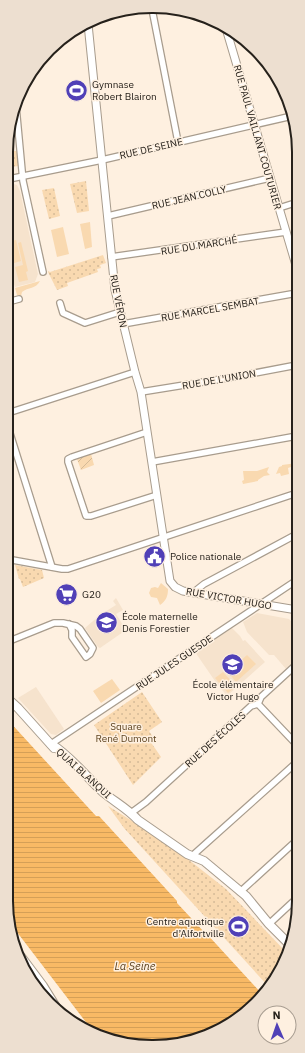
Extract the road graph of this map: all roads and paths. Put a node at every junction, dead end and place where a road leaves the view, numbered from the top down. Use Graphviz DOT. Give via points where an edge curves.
graph roads {
  1 [pos="153,13"];
  2 [pos="88,29"];
  3 [pos="228,36"];
  4 [pos="287,117"];
  5 [pos="17,120"];
  6 [pos="254,125"];
  7 [pos="178,142"];
  8 [pos="102,160"];
  9 [pos="22,176"];
  10 [pos="13,178"];
  11 [pos="270,178"];
  12 [pos="292,204"];
  13 [pos="279,208"];
  14 [pos="108,216"];
  15 [pos="286,232"];
  16 [pos="292,252"];
  17 [pos="112,258"];
  18 [pos="43,272"];
  19 [pos="292,294"];
  20 [pos="20,298"];
  21 [pos="13,300"];
  22 [pos="60,303"];
  23 [pos="120,312"];
  24 [pos="123,324"];
  25 [pos="292,366"];
  26 [pos="135,372"];
  27 [pos="141,392"];
  28 [pos="13,411"];
  29 [pos="147,432"];
  30 [pos="292,437"];
  31 [pos="13,443"];
  32 [pos="152,462"];
  33 [pos="157,495"];
  34 [pos="292,495"];
  35 [pos="163,537"];
  36 [pos="292,537"];
  37 [pos="13,560"];
  38 [pos="52,567"];
  39 [pos="169,575"];
  40 [pos="292,583"];
  41 [pos="194,592"];
  42 [pos="262,604"];
  43 [pos="292,609"];
  44 [pos="69,624"];
  45 [pos="13,640"];
  46 [pos="292,669"];
  47 [pos="13,701"];
  48 [pos="13,703"];
  49 [pos="258,704"];
  50 [pos="18,708"];
  51 [pos="292,741"];
  52 [pos="51,744"];
  53 [pos="292,766"];
  54 [pos="131,813"];
  55 [pos="292,845"];
  56 [pos="192,856"];
  57 [pos="240,892"];
  58 [pos="292,902"];
  59 [pos="267,921"];
  60 [pos="286,941"];
  61 [pos="37,978"];
  62 [pos="43,987"];
  1 -- 7 [label="street"];
  2 -- 8 [label="street, RUE VÉRON"];
  3 -- 6 [label="street, RUE PAUL VAILLANT COUTURIER"];
  4 -- 6 [label="street, RUE DE SEINE"];
  5 -- 9 [label="street"];
  6 -- 7 [label="street, RUE DE SEINE"];
  6 -- 11 [label="street, RUE PAUL VAILLANT COUTURIER"];
  7 -- 8 [label="street, RUE DE SEINE"];
  8 -- 9 [label="street, RUE DE SEINE"];
  8 -- 14 [label="street, RUE VÉRON"];
  9 -- 10 [label="street, RUE DE SEINE"];
  9 -- 18 [label="street"];
  11 -- 13 [label="street, RUE PAUL VAILLANT COUTURIER"];
  11 -- 14 [label="street, RUE JEAN COLLY"];
  12 -- 13 [label="street"];
  13 -- 15 [label="street, RUE PAUL VAILLANT COUTURIER"];
  14 -- 17 [label="street, RUE VÉRON"];
  15 -- 16 [label="street, RUE PAUL VAILLANT COUTURIER"];
  15 -- 17 [label="street, RUE DU MARCHÉ"];
  17 -- 23 [label="street, RUE VÉRON" via="114,290"];
  19 -- 24 [label="street, RUE MARCEL SEMBAT"];
  20 -- 21 [label="street"];
  22 -- 23 [label="street" via="63,313 85,323"];
  23 -- 24 [label="street, RUE VÉRON"];
  24 -- 26 [label="street, RUE VÉRON"];
  25 -- 27 [label="street, RUE DE L'UNION"];
  26 -- 27 [label="street, RUE VÉRON"];
  26 -- 28 [label="street"];
  27 -- 29 [label="street, RUE VÉRON"];
  29 -- 32 [label="street, RUE VÉRON"];
  29 -- 33 [label="street" via="72,457 68,462 86,516"];
  30 -- 32 [label="street"];
  31 -- 38 [label="street"];
  32 -- 33 [label="street, RUE VÉRON"];
  33 -- 35 [label="street, RUE VÉRON"];
  34 -- 35 [label="street"];
  35 -- 38 [label="street" via="68,569"];
  35 -- 39 [label="street, RUE VÉRON"];
  36 -- 41 [label="street" via="204,584"];
  37 -- 38 [label="street"];
  39 -- 41 [label="street, RUE VICTOR HUGO" via="175,587"];
  40 -- 42 [label="street, RUE JULES GUESDE"];
  41 -- 42 [label="street, RUE VICTOR HUGO"];
  42 -- 43 [label="street, RUE VICTOR HUGO"];
  42 -- 52 [label="street, RUE JULES GUESDE"];
  44 -- 44 [label="street" via="72,637 86,658 93,648 80,629"];
  44 -- 45 [label="street" via="54,623"];
  46 -- 49 [label="street, RUE DES ÉCOLES" via="261,697"];
  47 -- 50 [label="main road, QUAI BLANQUI"];
  48 -- 50 [label="main road, QUAI BLANQUI"];
  49 -- 51 [label="street"];
  49 -- 54 [label="street, RUE DES ÉCOLES" via="251,706"];
  50 -- 52 [label="main road, QUAI BLANQUI"];
  52 -- 54 [label="main road, QUAI BLANQUI" via="62,751 105,794"];
  53 -- 56 [label="street"];
  54 -- 56 [label="main road, QUAI BLANQUI"];
  55 -- 57 [label="street"];
  56 -- 57 [label="main road, QUAI BLANQUI" via="204,861"];
  57 -- 59 [label="main road, QUAI BLANQUI" via="243,899"];
  58 -- 59 [label="street"];
  59 -- 60 [label="main road, QUAI BLANQUI"];
  61 -- 62 [label="main road"];
}
